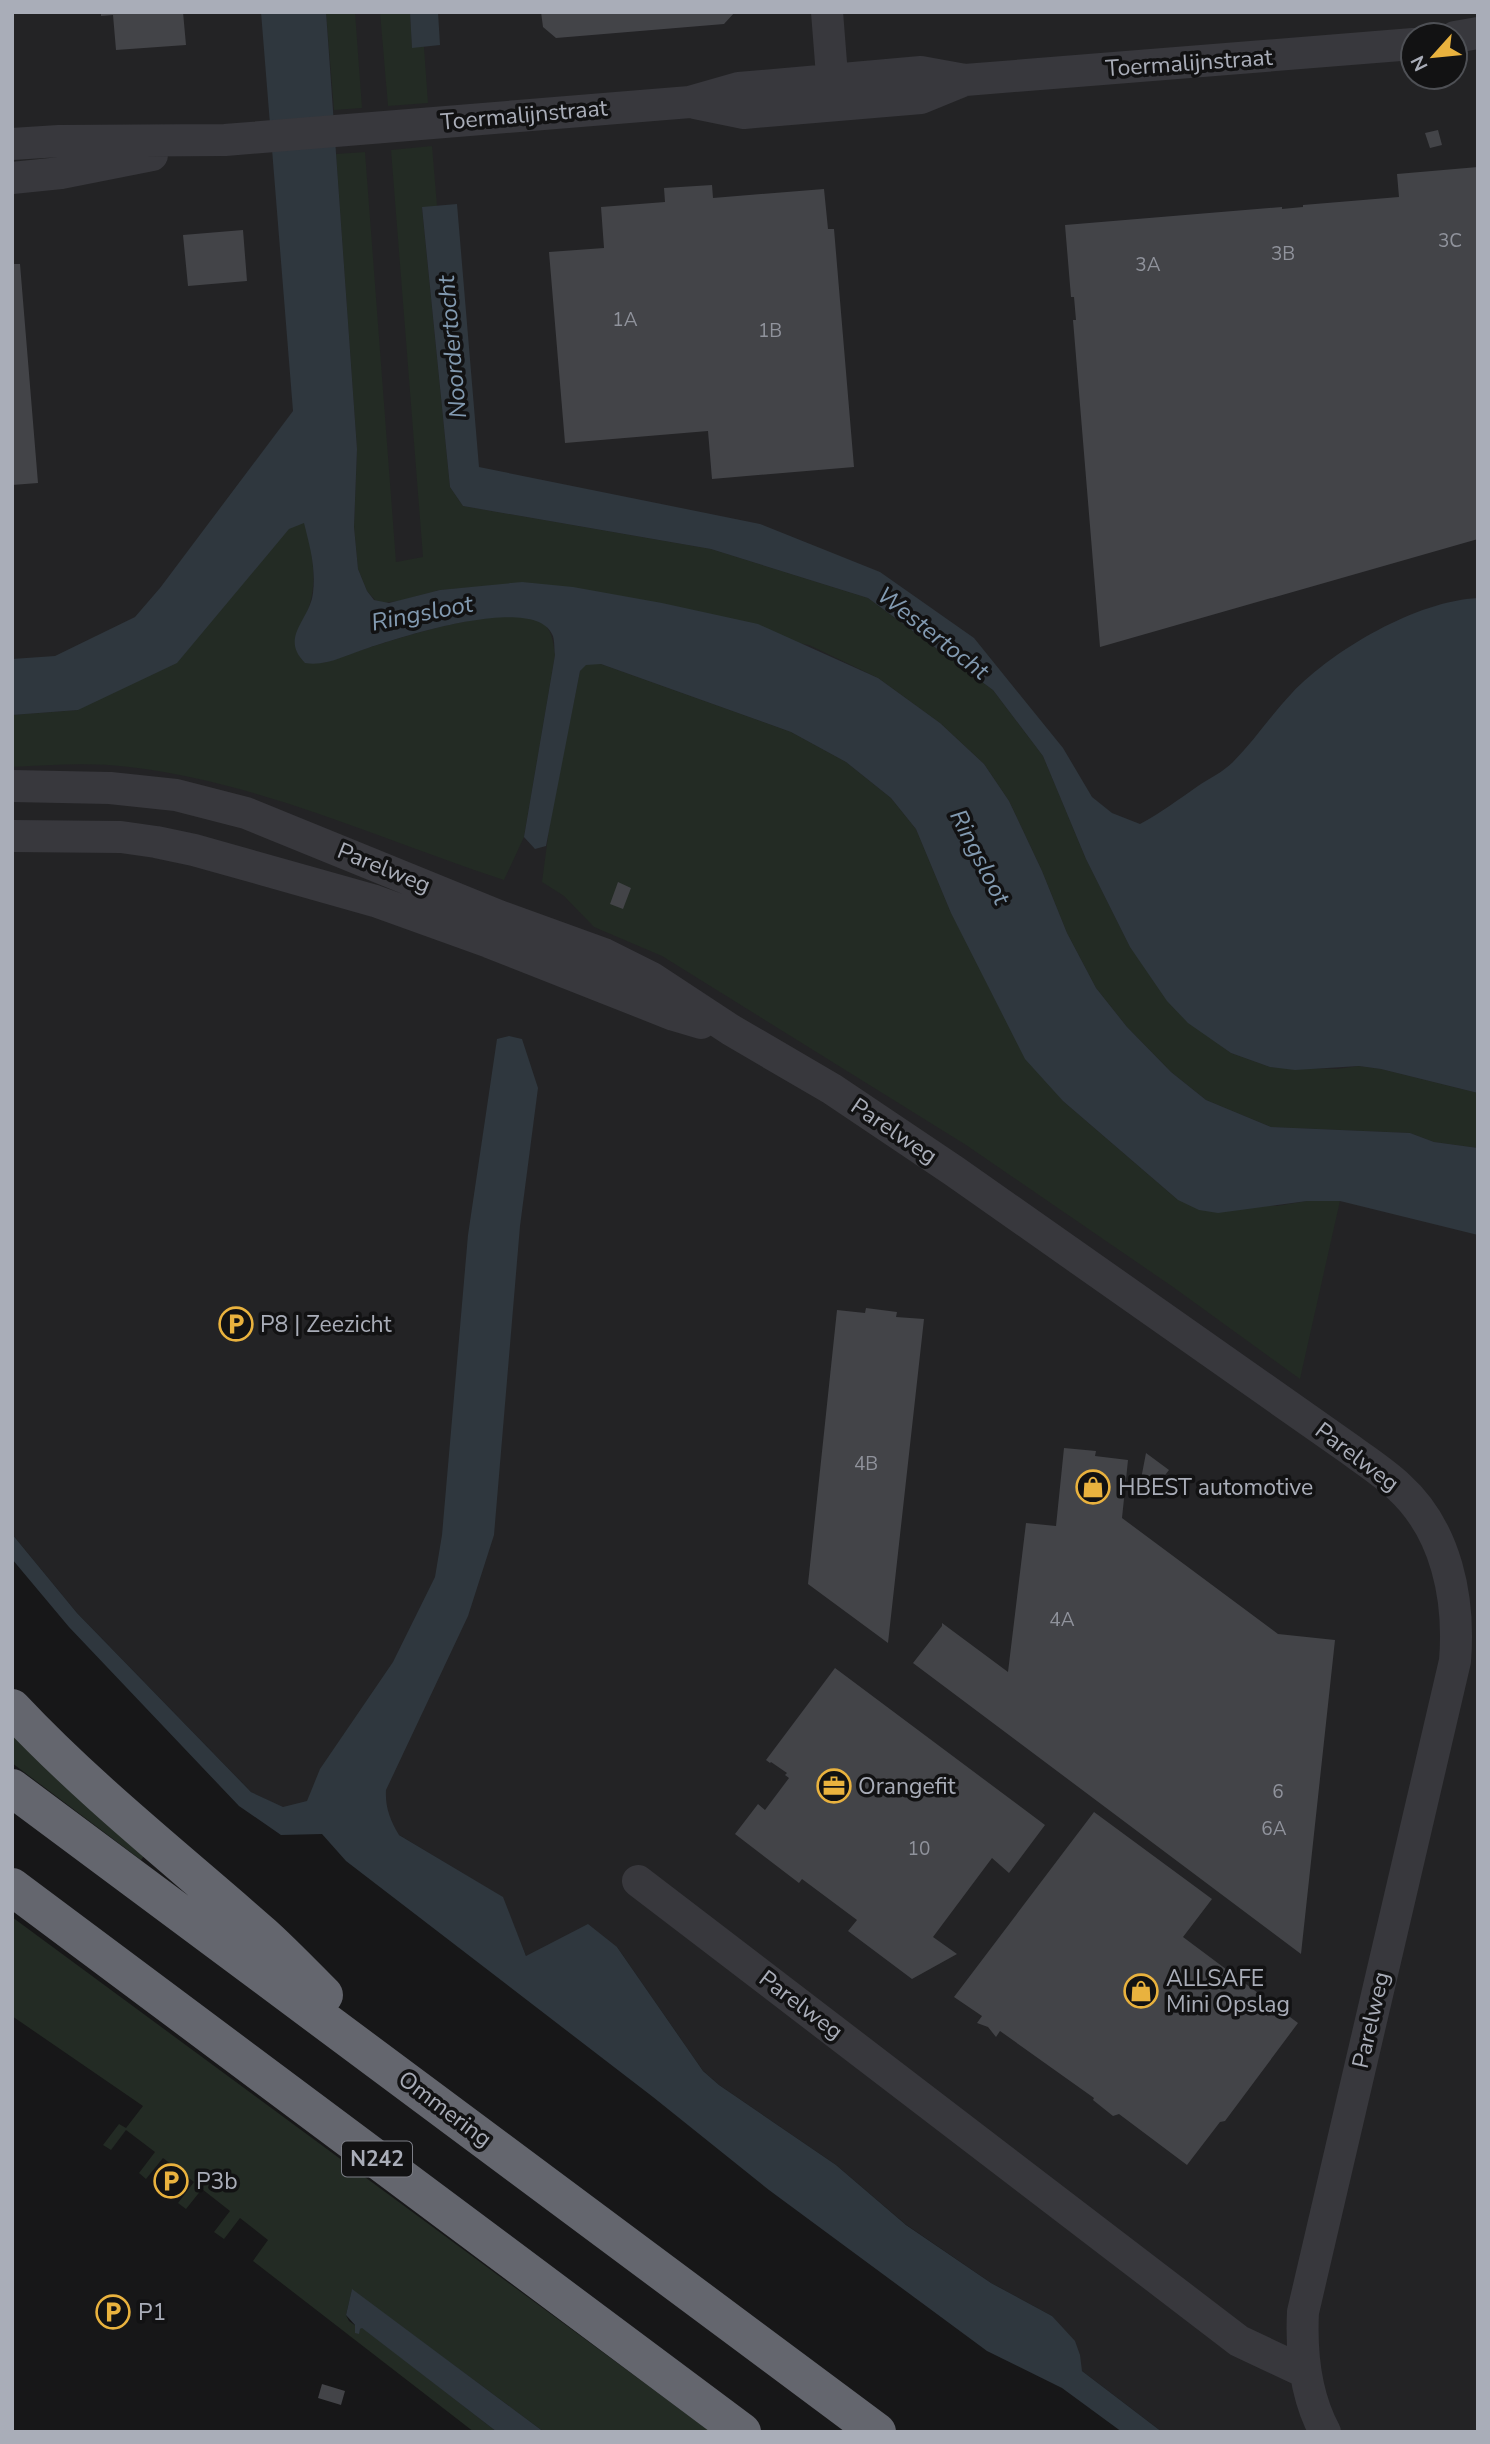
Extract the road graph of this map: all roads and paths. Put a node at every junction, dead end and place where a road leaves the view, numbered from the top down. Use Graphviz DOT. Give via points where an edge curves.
graph roads {
  1 [pos="827,12"];
  2 [pos="1399,45"];
  3 [pos="833,93"];
  4 [pos="239,138"];
  5 [pos="12,145"];
  6 [pos="12,178"];
  7 [pos="12,786"];
  8 [pos="12,836"];
  9 [pos="731,1030"];
  10 [pos="12,1708"];
  11 [pos="12,1788"];
  12 [pos="638,1881"];
  13 [pos="12,1887"];
  14 [pos="423,2092"];
  15 [pos="1305,2372"];
  16 [pos="742,2432"];
  17 [pos="877,2432"];
  18 [pos="1325,2432"];
  1 -- 3 [label="street"];
  2 -- 3 [label="street, Toermalijnstraat" via="965,80 921,98"];
  3 -- 4 [label="street, Toermalijnstraat" via="744,113 690,102"];
  4 -- 5 [label="street"];
  4 -- 6 [label="street" via="61,173"];
  7 -- 9 [label="street, Parelweg" via="98,787 176,795 246,813 604,954 652,978"];
  8 -- 9 [label="street, Parelweg" via="121,837 194,850 375,901 674,1015"];
  9 -- 15 [label="street, Parelweg" via="832,1089 943,1164 1375,1468 1413,1503 1440,1548 1457,1621 1452,1681 1308,2285 1303,2312"];
  10 -- 14 [label="highway" via="119,1812 264,1936"];
  11 -- 14 [label="highway, Ommering"];
  12 -- 15 [label="street, Parelweg" via="1240,2341"];
  13 -- 16 [label="highway, N242"];
  14 -- 17 [label="highway, Ommering"];
  15 -- 18 [label="street, Parelweg"];
}
